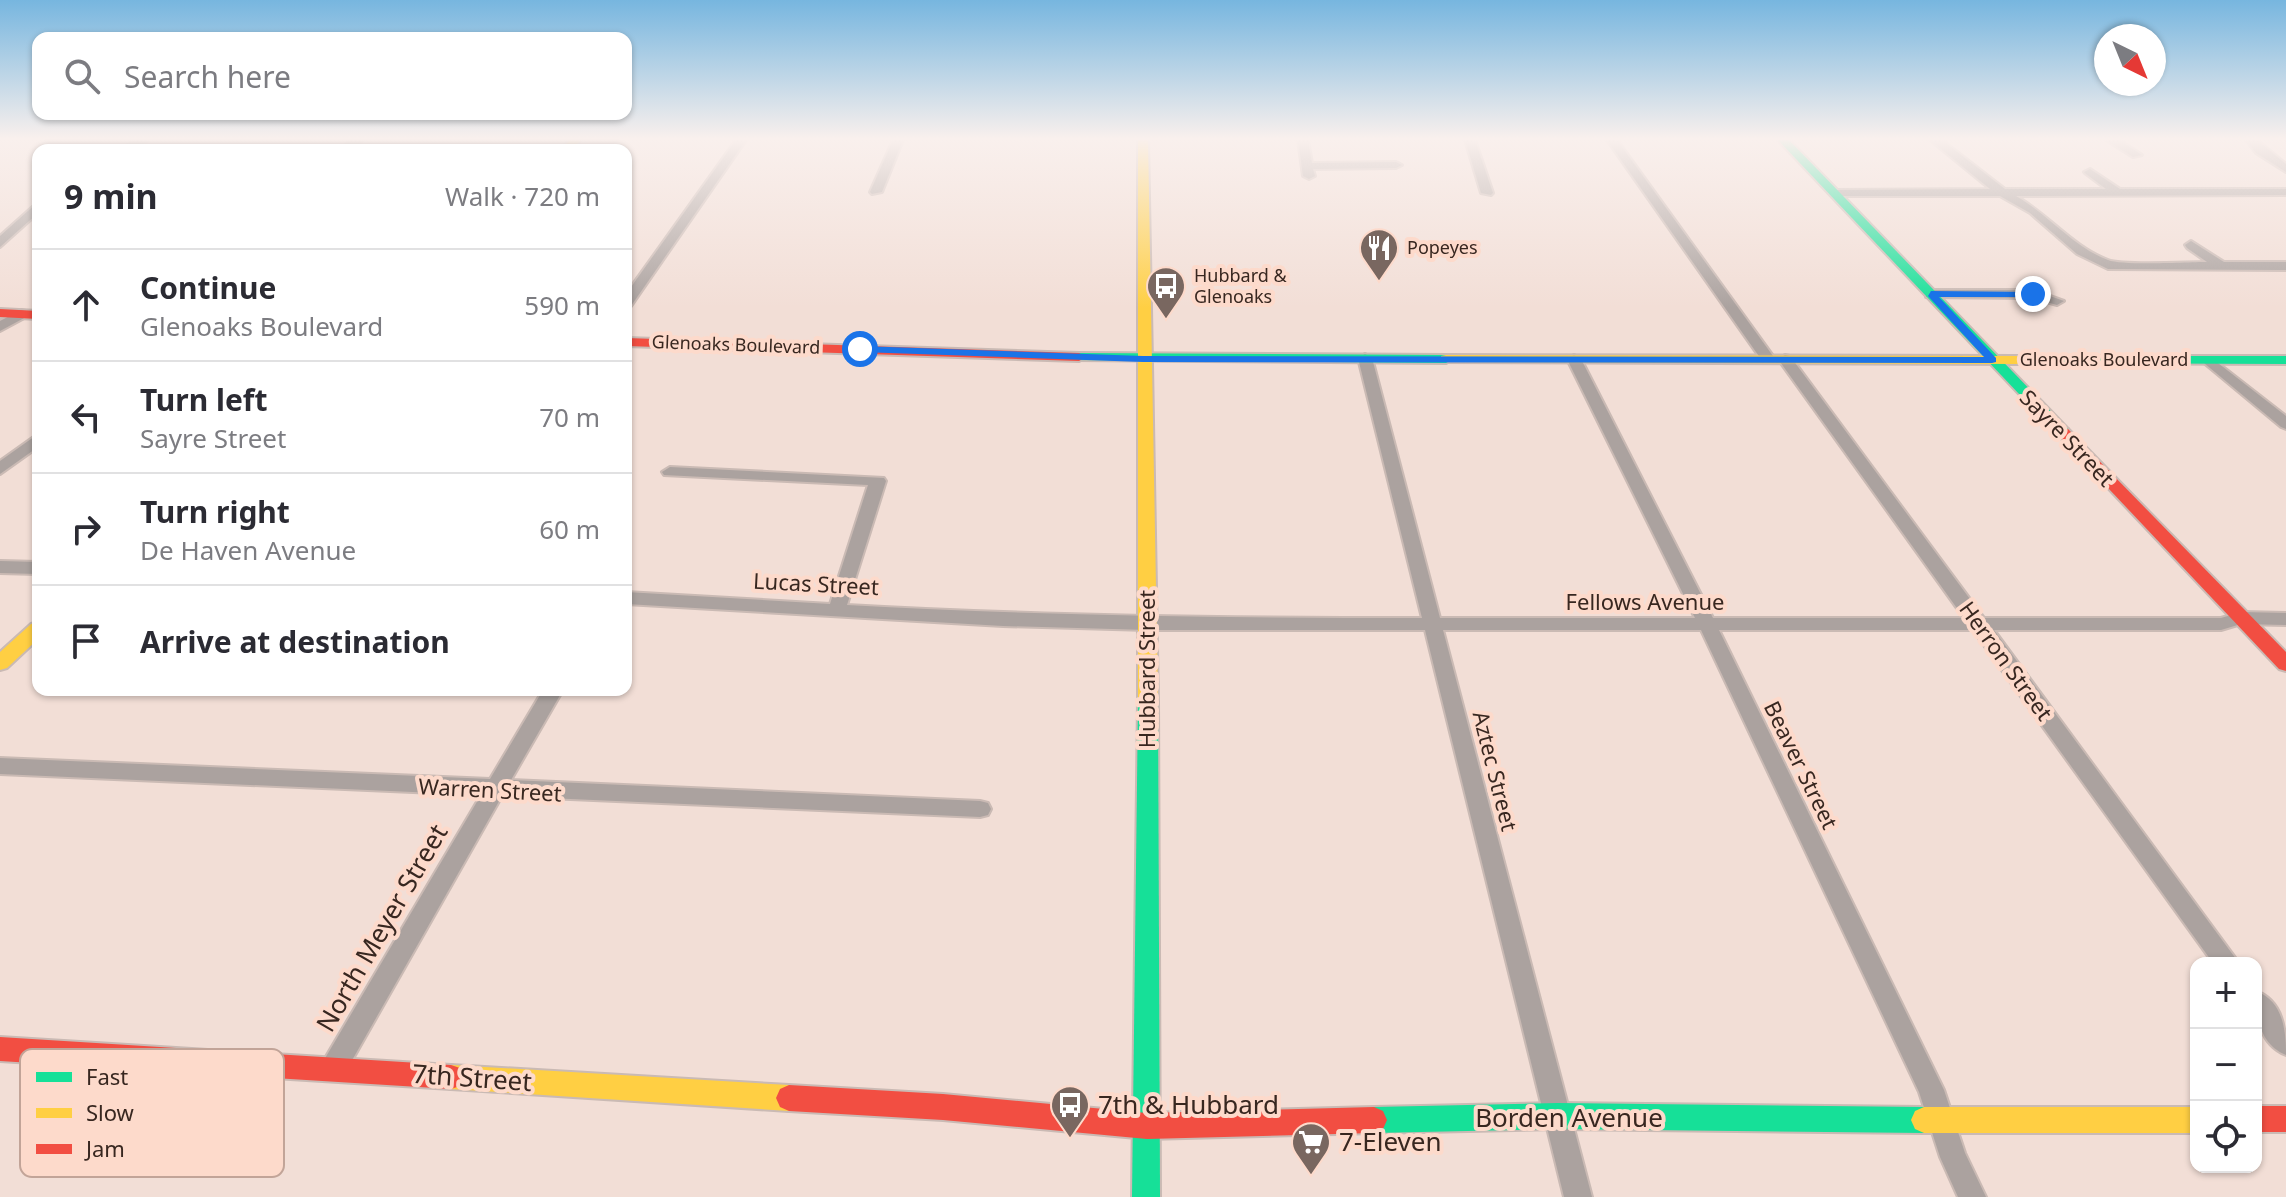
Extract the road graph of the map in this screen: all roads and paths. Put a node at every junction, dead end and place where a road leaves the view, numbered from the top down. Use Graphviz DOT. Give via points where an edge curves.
graph roads {
  1 [pos="702,196"];
  2 [pos="1143,196"];
  3 [pos="1654,196"];
  4 [pos="1838,196"];
  5 [pos="2008,196"];
  6 [pos="32,212"];
  7 [pos="0,243"];
  8 [pos="2191,245"];
  9 [pos="2220,265"];
  10 [pos="2286,266"];
  11 [pos="632,294"];
  12 [pos="1931,294"];
  13 [pos="2057,301"];
  14 [pos="0,313"];
  15 [pos="29,314"];
  16 [pos="0,327"];
  17 [pos="632,342"];
  18 [pos="1365,358"];
  19 [pos="1143,359"];
  20 [pos="1574,359"];
  21 [pos="1777,359"];
  22 [pos="1992,360"];
  23 [pos="2209,360"];
  24 [pos="2286,360"];
  25 [pos="2286,424"];
  26 [pos="32,444"];
  27 [pos="0,469"];
  28 [pos="670,472"];
  29 [pos="0,567"];
  30 [pos="32,568"];
  31 [pos="632,598"];
  32 [pos="837,609"];
  33 [pos="2241,618"];
  34 [pos="2286,619"];
  35 [pos="1003,620"];
  36 [pos="1148,624"];
  37 [pos="1433,625"];
  38 [pos="1708,626"];
  39 [pos="1979,626"];
  40 [pos="32,634"];
  41 [pos="0,663"];
  42 [pos="2286,664"];
  43 [pos="549,696"];
  44 [pos="0,766"];
  45 [pos="494,790"];
  46 [pos="980,809"];
  47 [pos="2223,957"];
  48 [pos="2262,1010"];
  49 [pos="2286,1043"];
  50 [pos="0,1049"];
  51 [pos="20,1050"];
  52 [pos="284,1066"];
  53 [pos="333,1069"];
  54 [pos="943,1107"];
  55 [pos="1558,1116"];
  56 [pos="2262,1119"];
  57 [pos="2286,1119"];
  58 [pos="1939,1120"];
  59 [pos="2190,1120"];
  60 [pos="1147,1126"];
  61 [pos="1146,1197"];
  62 [pos="1578,1197"];
  63 [pos="1972,1197"];
  1 -- 11 [label="street"];
  2 -- 19 [label="main road, Hubbard Street"];
  3 -- 21 [label="street, Herron Street"];
  4 -- 12 [label="main road, Sayre Street"];
  5 -- 9 [label="street" via="2108,265"];
  6 -- 7 [label="street"];
  8 -- 9 [label="street"];
  9 -- 10 [label="street"];
  12 -- 13 [label="street" via="2033,294"];
  12 -- 22 [label="main road, Sayre Street"];
  14 -- 15 [label="main road"];
  15 -- 16 [label="street"];
  17 -- 19 [label="main road, Glenoaks Boulevard"];
  18 -- 19 [label="main road, Glenoaks Boulevard"];
  18 -- 20 [label="main road, Glenoaks Boulevard"];
  18 -- 37 [label="street, Aztec Street"];
  19 -- 36 [label="main road, Hubbard Street"];
  20 -- 21 [label="main road, Glenoaks Boulevard"];
  20 -- 38 [label="street, Beaver Street"];
  21 -- 22 [label="main road, Glenoaks Boulevard"];
  21 -- 39 [label="street, Herron Street"];
  22 -- 23 [label="main road, Glenoaks Boulevard"];
  22 -- 33 [label="main road, Sayre Street"];
  23 -- 24 [label="main road, Glenoaks Boulevard"];
  23 -- 25 [label="street"];
  26 -- 27 [label="street"];
  28 -- 32 [label="street" via="878,481"];
  29 -- 30 [label="street"];
  31 -- 32 [label="street, Lucas Street"];
  32 -- 35 [label="street, Lucas Street"];
  33 -- 34 [label="street, Fellows Avenue"];
  33 -- 39 [label="street, Fellows Avenue" via="2221,624"];
  33 -- 42 [label="main road, Sayre Street"];
  35 -- 36 [label="street, Fellows Avenue"];
  36 -- 37 [label="street, Fellows Avenue"];
  36 -- 60 [label="main road, Hubbard Street"];
  37 -- 38 [label="street, Fellows Avenue"];
  37 -- 55 [label="street, Aztec Street"];
  38 -- 39 [label="street, Fellows Avenue"];
  38 -- 58 [label="street, Beaver Street" via="1931,1090"];
  39 -- 47 [label="street, Herron Street"];
  40 -- 41 [label="main road"];
  43 -- 45 [label="street, North Meyer Street"];
  44 -- 45 [label="street, Warren Street"];
  45 -- 46 [label="street, Warren Street"];
  45 -- 53 [label="street, North Meyer Street"];
  48 -- 49 [label="street"];
  50 -- 51 [label="main road, 7th Street"];
  52 -- 53 [label="main road, 7th Street"];
  53 -- 54 [label="main road, 7th Street"];
  54 -- 60 [label="main road, Borden Avenue"];
  55 -- 58 [label="main road, Borden Avenue"];
  55 -- 60 [label="main road, Borden Avenue"];
  55 -- 62 [label="street, Aztec Street"];
  56 -- 57 [label="main road"];
  58 -- 59 [label="main road, Borden Avenue"];
  58 -- 63 [label="street, Beaver Street"];
  60 -- 61 [label="main road, Hubbard Street"];
}
